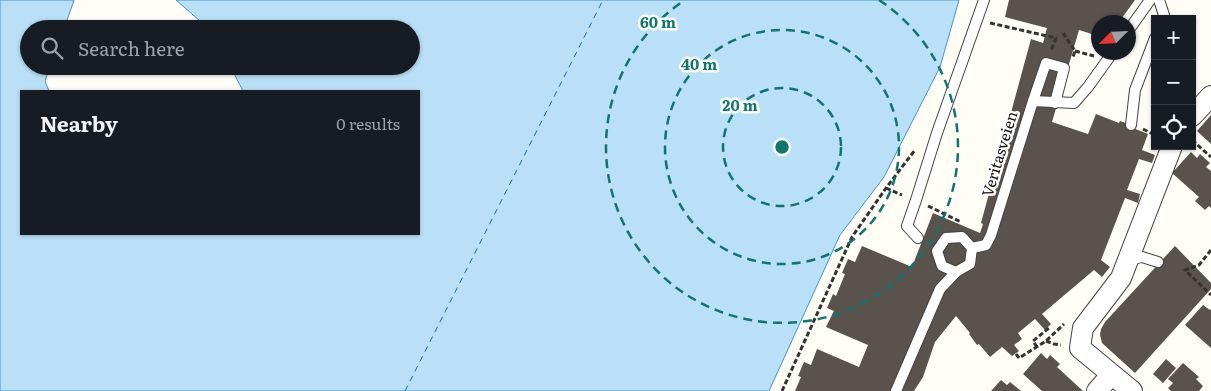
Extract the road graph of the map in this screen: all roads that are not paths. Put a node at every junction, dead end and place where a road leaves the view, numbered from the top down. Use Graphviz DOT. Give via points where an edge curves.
graph roads {
  1 [pos="984,0"];
  2 [pos="1150,0"];
  3 [pos="1158,0"];
  4 [pos="1164,15"];
  5 [pos="1136,20"];
  6 [pos="1151,48"];
  7 [pos="1107,60"];
  8 [pos="1211,96"];
  9 [pos="1033,101"];
  10 [pos="1055,103"];
  11 [pos="1196,112"];
  12 [pos="1131,125"];
  13 [pos="1170,150"];
  14 [pos="918,238"];
  15 [pos="972,248"];
  16 [pos="1128,260"];
  17 [pos="1158,262"];
  18 [pos="956,272"];
  19 [pos="1111,375"];
  20 [pos="896,391"];
  21 [pos="1097,391"];
  22 [pos="1132,391"];
  1 -- 14 [label="lane" via="907,226"];
  2 -- 5 [label="lane"];
  3 -- 4 [label="lane"];
  6 -- 12 [label="lane" via="1134,90"];
  7 -- 10 [label="lane, Veritasveien" via="1074,103"];
  8 -- 11 [label="street"];
  9 -- 10 [label="lane, Veritasveien"];
  9 -- 10 [label="lane" via="1046,63 1064,68"];
  9 -- 15 [label="lane, Veritasveien" via="991,235 986,245"];
  13 -- 16 [label="street"];
  15 -- 18 [label="lane" via="970,264"];
  15 -- 18 [label="lane" via="962,237 946,238 937,251 942,266"];
  16 -- 17 [label="lane" via="1142,257"];
  16 -- 19 [label="street" via="1121,278 1082,328 1080,348"];
  18 -- 20 [label="lane" via="940,289"];
  19 -- 21 [label="street"];
  19 -- 22 [label="street"];
}
